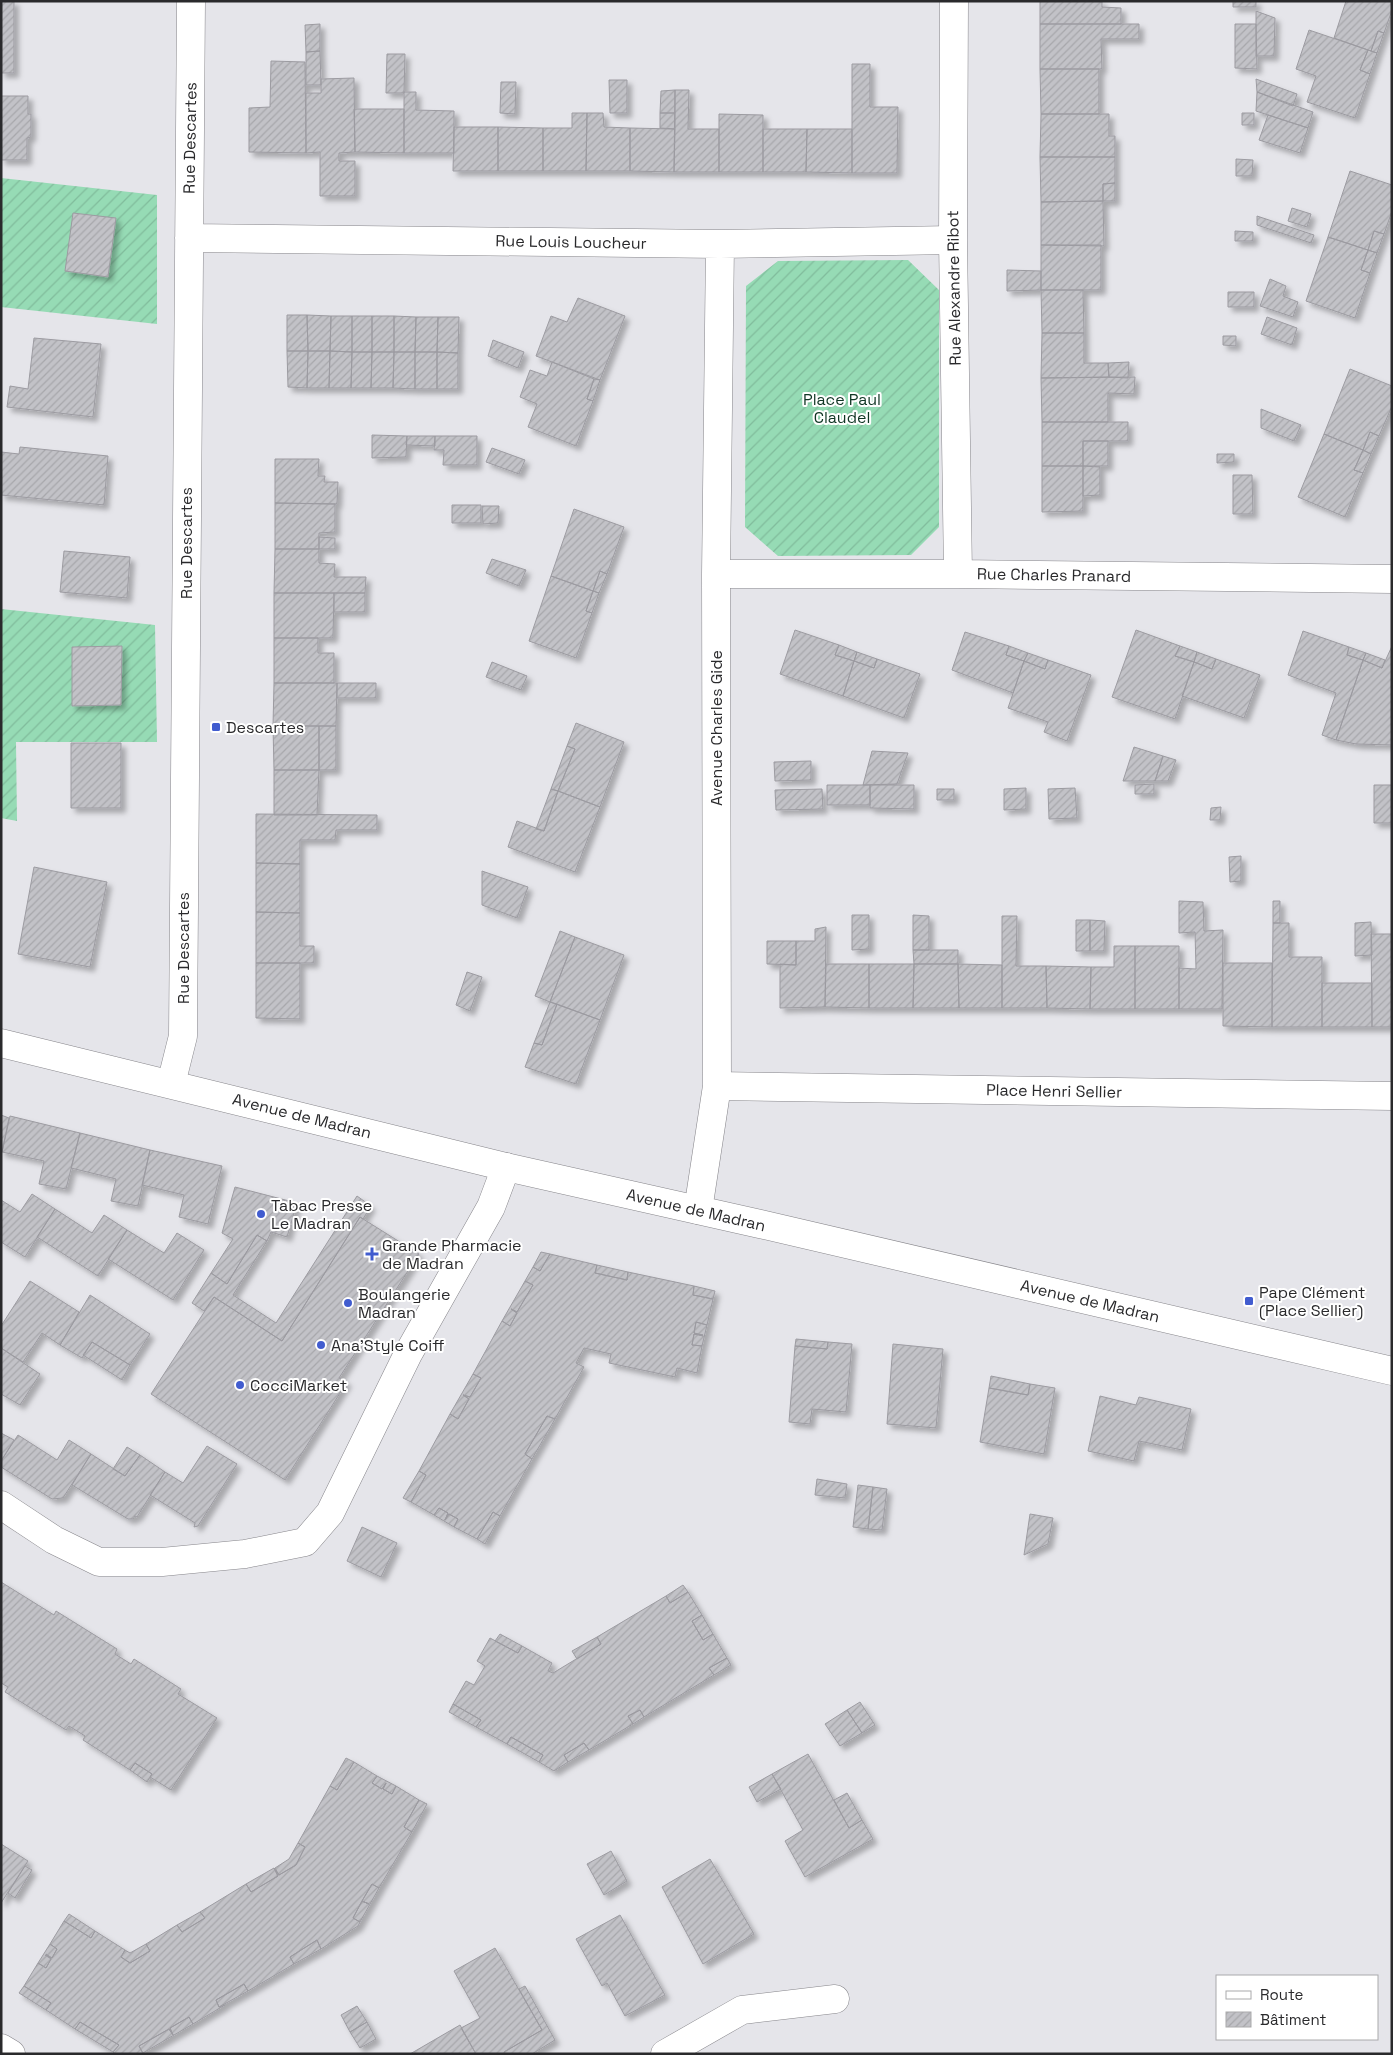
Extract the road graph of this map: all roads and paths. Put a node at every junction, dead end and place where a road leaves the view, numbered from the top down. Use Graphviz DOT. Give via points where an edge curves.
graph roads {
  1 [pos="191,1"];
  2 [pos="954,1"];
  3 [pos="189,238"];
  4 [pos="953,240"];
  5 [pos="720,244"];
  6 [pos="716,574"];
  7 [pos="958,574"];
  8 [pos="1392,579"];
  9 [pos="1,1043"];
  10 [pos="171,1084"];
  11 [pos="717,1086"];
  12 [pos="1392,1096"];
  13 [pos="506,1167"];
  14 [pos="698,1210"];
  15 [pos="1392,1371"];
  16 [pos="1,1506"];
  17 [pos="835,1999"];
  18 [pos="1,2048"];
  19 [pos="11,2054"];
  20 [pos="665,2054"];
  1 -- 3 [label="street, Rue Descartes"];
  2 -- 4 [label="street, Rue Alexandre Ribot"];
  3 -- 5 [label="street, Rue Louis Loucheur"];
  3 -- 10 [label="street, Rue Descartes" via="183,1036"];
  4 -- 5 [label="street, Rue Louis Loucheur"];
  4 -- 7 [label="street, Rue Alexandre Ribot"];
  5 -- 6 [label="street, Avenue Charles Gide"];
  6 -- 7 [label="street, Rue Charles Pranard"];
  6 -- 11 [label="street, Avenue Charles Gide"];
  7 -- 8 [label="street, Rue Charles Pranard"];
  9 -- 10 [label="street, Avenue de Madran"];
  10 -- 13 [label="street, Avenue de Madran"];
  11 -- 12 [label="street, Place Henri Sellier"];
  11 -- 14 [label="street, Avenue Charles Gide"];
  13 -- 14 [label="street, Avenue de Madran"];
  13 -- 16 [label="street" via="491,1207 408,1354 330,1513 305,1542 245,1554 162,1562 99,1562 54,1540"];
  14 -- 15 [label="street, Avenue de Madran"];
  17 -- 20 [label="street" via="742,2010"];
  18 -- 19 [label="street"];
}
